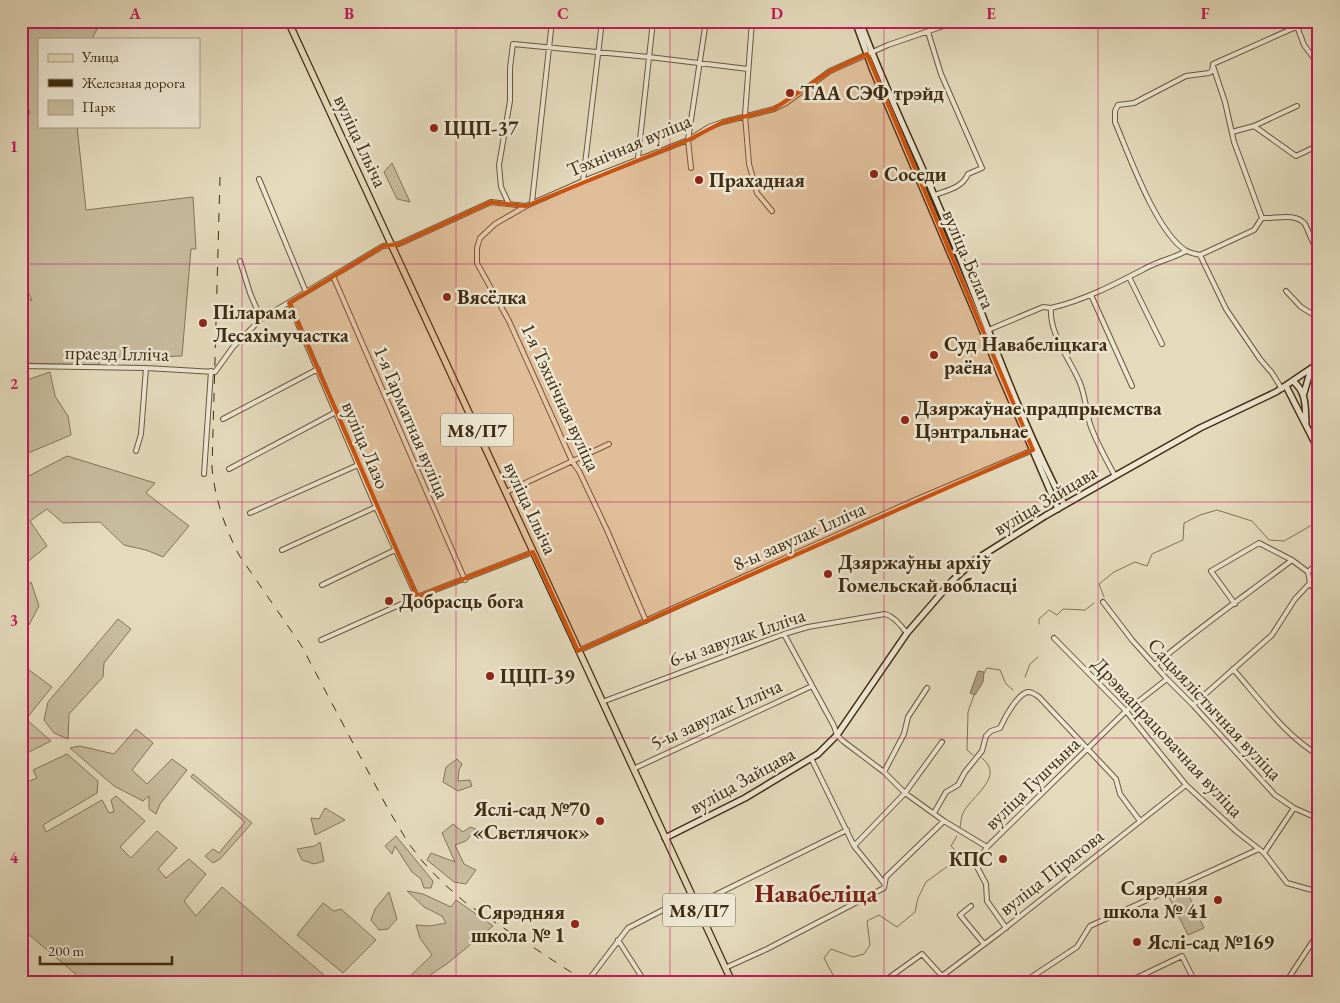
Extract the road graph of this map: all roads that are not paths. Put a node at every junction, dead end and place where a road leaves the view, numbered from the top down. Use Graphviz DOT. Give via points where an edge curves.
graph roads {
  1 [pos="288,21"];
  2 [pos="552,21"];
  3 [pos="602,21"];
  4 [pos="653,21"];
  5 [pos="706,21"];
  6 [pos="752,21"];
  7 [pos="854,21"];
  8 [pos="860,21"];
  9 [pos="958,21"];
  10 [pos="1295,21"];
  11 [pos="1296,27"];
  12 [pos="928,32"];
  13 [pos="549,48"];
  14 [pos="598,53"];
  15 [pos="869,53"];
  16 [pos="649,57"];
  17 [pos="700,62"];
  18 [pos="1213,64"];
  19 [pos="1319,64"];
  20 [pos="748,69"];
  21 [pos="1297,106"];
  22 [pos="745,115"];
  23 [pos="1254,126"];
  24 [pos="1232,132"];
  25 [pos="688,140"];
  26 [pos="1319,145"];
  27 [pos="638,158"];
  28 [pos="691,168"];
  29 [pos="259,178"];
  30 [pos="583,181"];
  31 [pos="935,195"];
  32 [pos="508,202"];
  33 [pos="532,202"];
  34 [pos="526,206"];
  35 [pos="772,211"];
  36 [pos="1262,218"];
  37 [pos="391,245"];
  38 [pos="1186,251"];
  39 [pos="1200,255"];
  40 [pos="1319,256"];
  41 [pos="240,261"];
  42 [pos="333,276"];
  43 [pos="1129,277"];
  44 [pos="1286,291"];
  45 [pos="306,292"];
  46 [pos="1091,295"];
  47 [pos="289,303"];
  48 [pos="1051,308"];
  49 [pos="1319,318"];
  50 [pos="261,319"];
  51 [pos="986,331"];
  52 [pos="1162,344"];
  53 [pos="1319,363"];
  54 [pos="21,366"];
  55 [pos="146,368"];
  56 [pos="318,369"];
  57 [pos="1311,369"];
  58 [pos="213,372"];
  59 [pos="1294,381"];
  60 [pos="1132,386"];
  61 [pos="1284,388"];
  62 [pos="1304,394"];
  63 [pos="336,412"];
  64 [pos="223,419"];
  65 [pos="1307,426"];
  66 [pos="609,444"];
  67 [pos="1033,450"];
  68 [pos="136,451"];
  69 [pos="1319,451"];
  70 [pos="572,461"];
  71 [pos="358,465"];
  72 [pos="229,469"];
  73 [pos="204,474"];
  74 [pos="1115,476"];
  75 [pos="506,492"];
  76 [pos="1064,504"];
  77 [pos="376,507"];
  78 [pos="1058,509"];
  79 [pos="250,513"];
  80 [pos="282,550"];
  81 [pos="395,550"];
  82 [pos="533,552"];
  83 [pos="1292,560"];
  84 [pos="1319,562"];
  85 [pos="1308,572"];
  86 [pos="465,580"];
  87 [pos="1310,583"];
  88 [pos="322,585"];
  89 [pos="1319,596"];
  90 [pos="417,597"];
  91 [pos="1103,602"];
  92 [pos="1235,604"];
  93 [pos="646,621"];
  94 [pos="907,633"];
  95 [pos="784,634"];
  96 [pos="1054,638"];
  97 [pos="321,640"];
  98 [pos="578,651"];
  99 [pos="1154,665"];
  100 [pos="1234,669"];
  101 [pos="1166,679"];
  102 [pos="812,686"];
  103 [pos="927,688"];
  104 [pos="602,702"];
  105 [pos="1193,705"];
  106 [pos="1126,712"];
  107 [pos="837,735"];
  108 [pos="942,742"];
  109 [pos="1088,749"];
  110 [pos="1319,755"];
  111 [pos="812,758"];
  112 [pos="633,769"];
  113 [pos="884,772"];
  114 [pos="1186,785"];
  115 [pos="905,793"];
  116 [pos="1294,808"];
  117 [pos="934,813"];
  118 [pos="1319,819"];
  119 [pos="944,821"];
  120 [pos="1140,821"];
  121 [pos="847,830"];
  122 [pos="665,838"];
  123 [pos="854,846"];
  124 [pos="987,847"];
  125 [pos="1259,848"];
  126 [pos="1264,853"];
  127 [pos="884,883"];
  128 [pos="1319,892"];
  129 [pos="692,896"];
  130 [pos="971,906"];
  131 [pos="1006,928"];
  132 [pos="1319,932"];
  133 [pos="618,940"];
  134 [pos="984,944"];
  135 [pos="726,968"];
  136 [pos="942,976"];
  137 [pos="587,982"];
  138 [pos="645,982"];
  139 [pos="732,982"];
  140 [pos="882,982"];
  141 [pos="934,982"];
  142 [pos="1024,982"];
  143 [pos="1128,982"];
  144 [pos="1195,982"];
  145 [pos="1286,982"];
  1 -- 37 [label="main road, вуліца Ільіча / М8/П7"];
  2 -- 13 [label="street"];
  3 -- 14 [label="street"];
  4 -- 16 [label="street"];
  5 -- 17 [label="street"];
  6 -- 20 [label="street"];
  7 -- 15 [label="street, вуліца Белага"];
  8 -- 15 [label="street, вуліца Белага"];
  9 -- 12 [label="street, Тэхнічная вуліца"];
  10 -- 11 [label="street"];
  11 -- 18 [label="street"];
  11 -- 19 [label="street" via="1304,45"];
  12 -- 15 [label="street, Тэхнічная вуліца"];
  12 -- 31 [label="street" via="941,74 982,168 968,174 959,186"];
  13 -- 14 [label="street"];
  13 -- 32 [label="street" via="513,44 510,101 500,165 501,187"];
  13 -- 33 [label="street"];
  14 -- 16 [label="street"];
  14 -- 30 [label="street"];
  15 -- 22 [label="street, Тэхнічная вуліца" via="830,71 774,109"];
  15 -- 31 [label="street, вуліца Белага"];
  15 -- 51 [label="street, вуліца Белага"];
  16 -- 17 [label="street"];
  16 -- 27 [label="street"];
  17 -- 20 [label="street"];
  17 -- 25 [label="street"];
  18 -- 24 [label="street"];
  18 -- 38 [label="street" via="1209,73 1186,76 1134,103 1118,105 1115,111 1115,122 1158,218"];
  20 -- 22 [label="street"];
  21 -- 23 [label="street"];
  22 -- 25 [label="street, Тэхнічная вуліца" via="709,127"];
  22 -- 35 [label="street" via="754,187"];
  23 -- 24 [label="street"];
  23 -- 26 [label="street" via="1296,156"];
  24 -- 36 [label="street"];
  25 -- 27 [label="street, Тэхнічная вуліца"];
  25 -- 28 [label="street"];
  27 -- 30 [label="street, Тэхнічная вуліца"];
  29 -- 45 [label="street"];
  30 -- 33 [label="street, Тэхнічная вуліца"];
  31 -- 51 [label="street, вуліца Белага"];
  32 -- 34 [label="street"];
  32 -- 37 [label="street" via="491,202 400,244"];
  33 -- 34 [label="street, Тэхнічная вуліца"];
  34 -- 70 [label="street, 1-я Тэхнічная вуліца" via="495,224 480,238 477,263"];
  36 -- 39 [label="street" via="1254,230"];
  36 -- 40 [label="street" via="1301,219"];
  37 -- 42 [label="street" via="383,246"];
  37 -- 75 [label="main road, вуліца Ільіча / М8/П7"];
  38 -- 39 [label="street"];
  38 -- 43 [label="street"];
  39 -- 61 [label="street" via="1226,309"];
  41 -- 50 [label="street"];
  42 -- 45 [label="street"];
  42 -- 86 [label="street, 1-я Гарматная вуліца"];
  43 -- 46 [label="street"];
  43 -- 52 [label="street"];
  44 -- 49 [label="street" via="1301,307"];
  45 -- 47 [label="street"];
  46 -- 48 [label="street"];
  46 -- 60 [label="street"];
  47 -- 50 [label="street"];
  47 -- 56 [label="street, вуліца Лазо"];
  48 -- 51 [label="street" via="1043,308"];
  48 -- 74 [label="street" via="1053,325 1080,382 1094,433"];
  50 -- 58 [label="street"];
  51 -- 67 [label="street, вуліца Белага"];
  51 -- 76 [label="street, вуліца Белага"];
  53 -- 57 [label="street, вуліца Зайцава"];
  54 -- 55 [label="street, праезд Ілліча"];
  55 -- 58 [label="street, праезд Ілліча"];
  55 -- 68 [label="street" via="141,434"];
  56 -- 63 [label="street, вуліца Лазо"];
  56 -- 64 [label="street"];
  57 -- 59 [label="street, вуліца Зайцава"];
  57 -- 62 [label="street"];
  58 -- 73 [label="street"];
  59 -- 61 [label="street, вуліца Зайцава"];
  59 -- 62 [label="street"];
  61 -- 65 [label="street"];
  61 -- 74 [label="street, вуліца Зайцава" via="1200,428"];
  62 -- 65 [label="street"];
  63 -- 71 [label="street, вуліца Лазо"];
  63 -- 72 [label="street"];
  65 -- 69 [label="street"];
  66 -- 70 [label="street"];
  67 -- 78 [label="street, вуліца Белага"];
  67 -- 93 [label="street, 8-ы завулак Ілліча"];
  70 -- 75 [label="street"];
  70 -- 93 [label="street, 1-я Тэхнічная вуліца" via="607,530"];
  71 -- 77 [label="street, вуліца Лазо"];
  71 -- 79 [label="street"];
  74 -- 76 [label="street, вуліца Зайцава"];
  75 -- 82 [label="main road, вуліца Ільіча / М8/П7"];
  76 -- 78 [label="street, вуліца Зайцава"];
  77 -- 80 [label="street"];
  77 -- 81 [label="street, вуліца Лазо"];
  78 -- 94 [label="street, вуліца Зайцава" via="975,560 952,581"];
  81 -- 88 [label="street"];
  81 -- 90 [label="street, вуліца Лазо"];
  82 -- 86 [label="street"];
  82 -- 98 [label="main road, вуліца Ільіча / М8/П7"];
  83 -- 85 [label="street"];
  83 -- 92 [label="street"];
  83 -- 92 [label="street" via="1259,543 1211,571"];
  84 -- 85 [label="street"];
  85 -- 87 [label="street"];
  86 -- 90 [label="street"];
  87 -- 89 [label="street"];
  87 -- 100 [label="street" via="1295,599 1272,635"];
  90 -- 97 [label="street"];
  91 -- 99 [label="street, Сацыялістычная вуліца"];
  92 -- 99 [label="street"];
  93 -- 98 [label="street, 8-ы завулак Ілліча"];
  94 -- 95 [label="street, 6-ы завулак Ілліча" via="897,621 885,614"];
  94 -- 107 [label="street, вуліца Зайцава"];
  95 -- 102 [label="street"];
  95 -- 104 [label="street, 6-ы завулак Ілліча"];
  96 -- 106 [label="street, Дрэваапрацовачная вуліца"];
  98 -- 104 [label="main road, вуліца Ільіча / М8/П7"];
  99 -- 101 [label="street, Сацыялістычная вуліца"];
  100 -- 105 [label="street"];
  100 -- 110 [label="street" via="1290,733"];
  101 -- 105 [label="street, Сацыялістычная вуліца"];
  101 -- 106 [label="street, вуліца Гушчына"];
  102 -- 107 [label="street"];
  102 -- 112 [label="street, 5-ы завулак Ілліча"];
  103 -- 113 [label="street" via="908,717 904,734"];
  104 -- 112 [label="main road, вуліца Ільіча / М8/П7"];
  105 -- 116 [label="street, Сацыялістычная вуліца" via="1275,795"];
  106 -- 109 [label="street, вуліца Гушчына"];
  106 -- 114 [label="street, Дрэваапрацовачная вуліца"];
  107 -- 111 [label="street, вуліца Зайцава"];
  107 -- 113 [label="street"];
  108 -- 115 [label="street"];
  109 -- 117 [label="street" via="1039,697 1033,692 1026,692 1000,728 986,736 982,751 958,785 946,792"];
  109 -- 120 [label="street" via="1116,779 1120,794"];
  109 -- 124 [label="street, вуліца Гушчына"];
  111 -- 121 [label="street"];
  111 -- 122 [label="street, вуліца Зайцава" via="745,798"];
  112 -- 122 [label="main road, вуліца Ільіча / М8/П7"];
  113 -- 115 [label="street"];
  114 -- 120 [label="street, вуліца Пірагова"];
  114 -- 125 [label="street, Дрэваапрацовачная вуліца"];
  115 -- 117 [label="street"];
  115 -- 123 [label="street"];
  116 -- 118 [label="street, Сацыялістычная вуліца"];
  116 -- 126 [label="street"];
  117 -- 119 [label="street"];
  119 -- 124 [label="street"];
  119 -- 127 [label="street" via="886,877"];
  120 -- 131 [label="street, вуліца Пірагова"];
  121 -- 123 [label="street"];
  121 -- 129 [label="street" via="701,902"];
  122 -- 129 [label="main road, вуліца Ільіча / М8/П7"];
  123 -- 127 [label="street"];
  124 -- 131 [label="street, вуліца Гушчына" via="976,865 986,884 987,901"];
  125 -- 126 [label="street, Дрэваапрацовачная вуліца"];
  125 -- 142 [label="street" via="1090,926 1077,947"];
  126 -- 128 [label="street, Дрэваапрацовачная вуліца" via="1287,883"];
  127 -- 135 [label="street" via="884,888"];
  129 -- 133 [label="street" via="628,928"];
  129 -- 135 [label="main road, вуліца Ільіча / М8/П7"];
  130 -- 134 [label="street" via="960,915"];
  131 -- 134 [label="street, вуліца Пірагова"];
  132 -- 145 [label="street"];
  133 -- 137 [label="street"];
  133 -- 138 [label="street"];
  134 -- 136 [label="street, вуліца Пірагова"];
  135 -- 139 [label="main road, вуліца Ільіча / М8/П7"];
  136 -- 140 [label="street" via="922,954"];
  136 -- 141 [label="street, вуліца Пірагова"];
  143 -- 144 [label="street" via="1182,956"];
}
